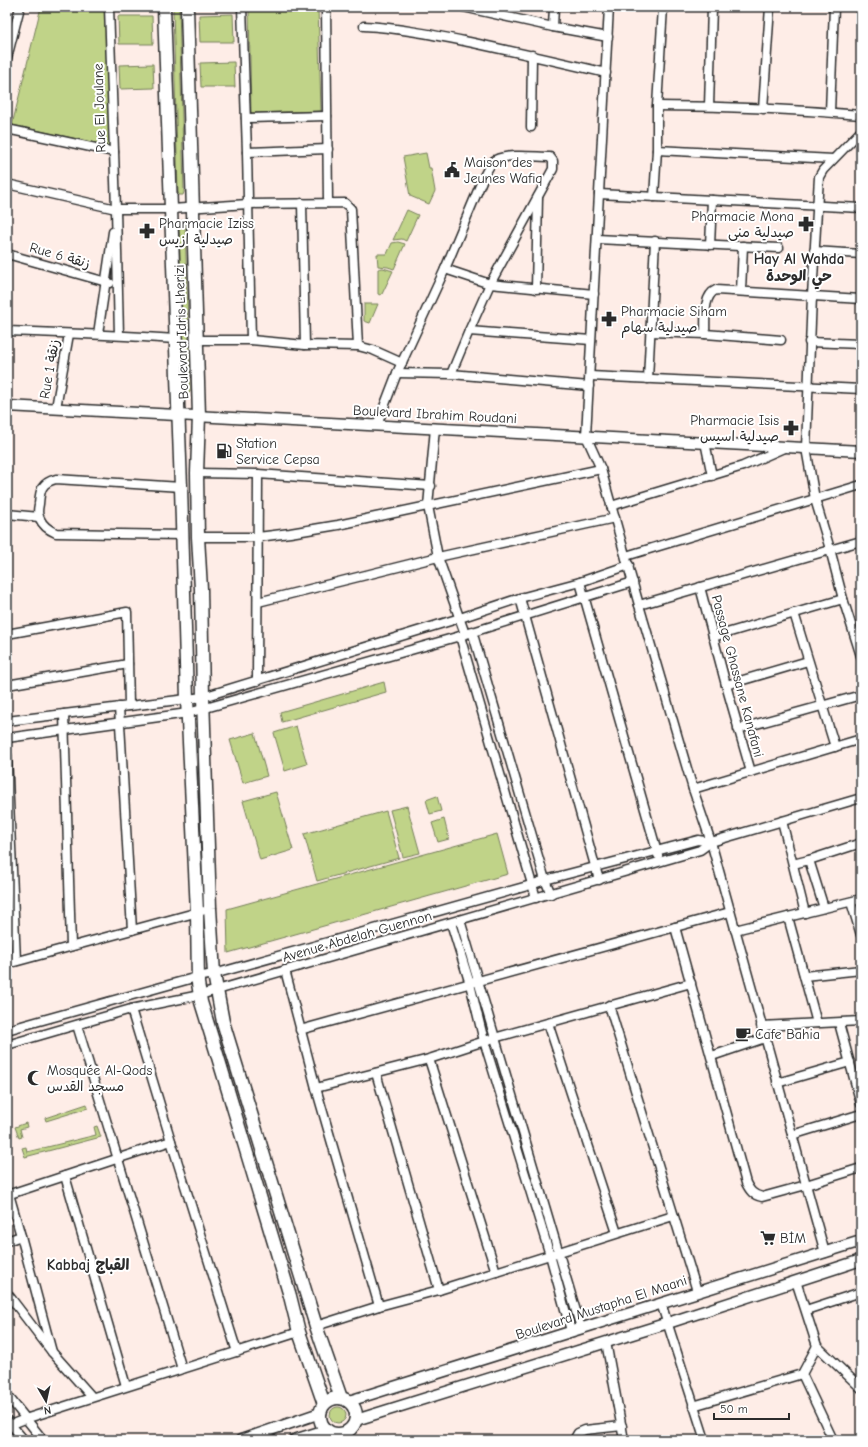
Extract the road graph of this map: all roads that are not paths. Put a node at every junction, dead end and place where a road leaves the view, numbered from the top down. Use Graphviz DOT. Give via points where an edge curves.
graph roads {
  1 [pos="20,7"];
  2 [pos="109,7"];
  3 [pos="164,7"];
  4 [pos="187,7"];
  5 [pos="242,7"];
  6 [pos="326,7"];
  7 [pos="463,7"];
  8 [pos="554,7"];
  9 [pos="609,7"];
  10 [pos="663,7"];
  11 [pos="712,7"];
  12 [pos="770,7"];
  13 [pos="834,7"];
  14 [pos="364,26"];
  15 [pos="553,26"];
  16 [pos="608,37"];
  17 [pos="8,47"];
  18 [pos="532,55"];
  19 [pos="7,58"];
  20 [pos="606,73"];
  21 [pos="657,106"];
  22 [pos="709,106"];
  23 [pos="763,109"];
  24 [pos="830,112"];
  25 [pos="861,115"];
  26 [pos="327,116"];
  27 [pos="246,118"];
  28 [pos="531,127"];
  29 [pos="7,128"];
  30 [pos="861,131"];
  31 [pos="328,149"];
  32 [pos="657,150"];
  33 [pos="114,152"];
  34 [pos="247,152"];
  35 [pos="833,159"];
  36 [pos="7,184"];
  37 [pos="599,194"];
  38 [pos="538,196"];
  39 [pos="654,197"];
  40 [pos="712,200"];
  41 [pos="302,203"];
  42 [pos="328,203"];
  43 [pos="248,204"];
  44 [pos="817,205"];
  45 [pos="192,208"];
  46 [pos="861,208"];
  47 [pos="116,209"];
  48 [pos="171,209"];
  49 [pos="597,239"];
  50 [pos="655,241"];
  51 [pos="710,245"];
  52 [pos="743,246"];
  53 [pos="779,248"];
  54 [pos="814,251"];
  55 [pos="7,254"];
  56 [pos="861,254"];
  57 [pos="445,269"];
  58 [pos="105,282"];
  59 [pos="118,283"];
  60 [pos="490,284"];
  61 [pos="536,289"];
  62 [pos="741,291"];
  63 [pos="594,294"];
  64 [pos="812,296"];
  65 [pos="861,299"];
  66 [pos="7,331"];
  67 [pos="469,331"];
  68 [pos="650,332"];
  69 [pos="69,334"];
  70 [pos="98,334"];
  71 [pos="706,334"];
  72 [pos="119,335"];
  73 [pos="175,338"];
  74 [pos="197,340"];
  75 [pos="251,340"];
  76 [pos="591,340"];
  77 [pos="781,340"];
  78 [pos="809,342"];
  79 [pos="861,344"];
  80 [pos="305,345"];
  81 [pos="358,346"];
  82 [pos="402,363"];
  83 [pos="397,373"];
  84 [pos="451,374"];
  85 [pos="590,376"];
  86 [pos="648,379"];
  87 [pos="589,386"];
  88 [pos="807,386"];
  89 [pos="861,389"];
  90 [pos="7,406"];
  91 [pos="56,408"];
  92 [pos="179,415"];
  93 [pos="199,416"];
  94 [pos="377,425"];
  95 [pos="435,428"];
  96 [pos="586,436"];
  97 [pos="705,442"];
  98 [pos="787,447"];
  99 [pos="806,448"];
  100 [pos="861,451"];
  101 [pos="601,469"];
  102 [pos="197,473"];
  103 [pos="258,474"];
  104 [pos="712,476"];
  105 [pos="861,485"];
  106 [pos="431,486"];
  107 [pos="182,487"];
  108 [pos="814,499"];
  109 [pos="428,506"];
  110 [pos="611,506"];
  111 [pos="7,514"];
  112 [pos="39,517"];
  113 [pos="615,518"];
  114 [pos="182,535"];
  115 [pos="198,537"];
  116 [pos="258,537"];
  117 [pos="861,541"];
  118 [pos="830,549"];
  119 [pos="626,556"];
  120 [pos="438,557"];
  121 [pos="629,565"];
  122 [pos="580,582"];
  123 [pos="633,582"];
  124 [pos="700,587"];
  125 [pos="520,598"];
  126 [pos="585,598"];
  127 [pos="843,599"];
  128 [pos="258,602"];
  129 [pos="639,605"];
  130 [pos="794,613"];
  131 [pos="526,615"];
  132 [pos="460,618"];
  133 [pos="7,634"];
  134 [pos="466,634"];
  135 [pos="713,637"];
  136 [pos="861,656"];
  137 [pos="808,661"];
  138 [pos="128,664"];
  139 [pos="257,681"];
  140 [pos="7,684"];
  141 [pos="726,685"];
  142 [pos="861,695"];
  143 [pos="187,699"];
  144 [pos="203,703"];
  145 [pos="129,706"];
  146 [pos="823,706"];
  147 [pos="119,707"];
  148 [pos="188,713"];
  149 [pos="64,714"];
  150 [pos="7,722"];
  151 [pos="121,723"];
  152 [pos="738,729"];
  153 [pos="64,730"];
  154 [pos="7,738"];
  155 [pos="861,739"];
  156 [pos="835,748"];
  157 [pos="7,755"];
  158 [pos="751,772"];
  159 [pos="693,789"];
  160 [pos="861,798"];
  161 [pos="782,822"];
  162 [pos="711,842"];
  163 [pos="861,843"];
  164 [pos="656,851"];
  165 [pos="809,860"];
  166 [pos="660,862"];
  167 [pos="793,864"];
  168 [pos="596,868"];
  169 [pos="545,880"];
  170 [pos="599,880"];
  171 [pos="531,885"];
  172 [pos="551,894"];
  173 [pos="536,898"];
  174 [pos="861,899"];
  175 [pos="851,902"];
  176 [pos="210,908"];
  177 [pos="824,908"];
  178 [pos="196,912"];
  179 [pos="730,912"];
  180 [pos="805,913"];
  181 [pos="788,917"];
  182 [pos="460,920"];
  183 [pos="451,923"];
  184 [pos="860,925"];
  185 [pos="675,927"];
  186 [pos="132,930"];
  187 [pos="735,930"];
  188 [pos="861,934"];
  189 [pos="71,946"];
  190 [pos="16,961"];
  191 [pos="7,964"];
  192 [pos="285,970"];
  193 [pos="861,970"];
  194 [pos="214,974"];
  195 [pos="804,976"];
  196 [pos="197,977"];
  197 [pos="474,983"];
  198 [pos="691,983"];
  199 [pos="216,990"];
  200 [pos="200,995"];
  201 [pos="609,1005"];
  202 [pos="131,1009"];
  203 [pos="861,1021"];
  204 [pos="548,1022"];
  205 [pos="839,1022"];
  206 [pos="817,1023"];
  207 [pos="77,1025"];
  208 [pos="762,1026"];
  209 [pos="7,1030"];
  210 [pos="300,1030"];
  211 [pos="494,1038"];
  212 [pos="765,1038"];
  213 [pos="484,1041"];
  214 [pos="7,1045"];
  215 [pos="712,1056"];
  216 [pos="429,1059"];
  217 [pos="850,1062"];
  218 [pos="376,1073"];
  219 [pos="777,1083"];
  220 [pos="316,1088"];
  221 [pos="861,1104"];
  222 [pos="861,1114"];
  223 [pos="792,1135"];
  224 [pos="525,1138"];
  225 [pos="171,1142"];
  226 [pos="515,1142"];
  227 [pos="117,1159"];
  228 [pos="861,1168"];
  229 [pos="65,1176"];
  230 [pos="806,1185"];
  231 [pos="8,1195"];
  232 [pos="673,1216"];
  233 [pos="617,1233"];
  234 [pos="21,1236"];
  235 [pos="7,1241"];
  236 [pos="861,1241"];
  237 [pos="558,1252"];
  238 [pos="825,1253"];
  239 [pos="550,1255"];
  240 [pos="861,1260"];
  241 [pos="496,1272"];
  242 [pos="796,1281"];
  243 [pos="439,1290"];
  244 [pos="697,1291"];
  245 [pos="861,1292"];
  246 [pos="7,1293"];
  247 [pos="661,1303"];
  248 [pos="379,1306"];
  249 [pos="806,1310"];
  250 [pos="668,1323"];
  251 [pos="316,1326"];
  252 [pos="576,1330"];
  253 [pos="300,1332"];
  254 [pos="606,1342"];
  255 [pos="817,1346"];
  256 [pos="52,1352"];
  257 [pos="238,1352"];
  258 [pos="182,1369"];
  259 [pos="802,1374"];
  260 [pos="126,1386"];
  261 [pos="861,1388"];
  262 [pos="7,1395"];
  263 [pos="92,1397"];
  264 [pos="345,1399"];
  265 [pos="693,1406"];
  266 [pos="322,1408"];
  267 [pos="25,1419"];
  268 [pos="356,1420"];
  269 [pos="9,1423"];
  270 [pos="622,1426"];
  271 [pos="340,1435"];
  272 [pos="24,1440"];
  273 [pos="43,1440"];
  274 [pos="241,1440"];
  275 [pos="294,1440"];
  276 [pos="574,1440"];
  277 [pos="624,1440"];
  278 [pos="705,1440"];
  279 [pos="833,1440"];
  1 -- 17 [label="street"];
  2 -- 33 [label="street, Rue El Joulane"];
  3 -- 48 [label="main road, Boulevard Idris Lherizi"];
  4 -- 45 [label="main road, Boulevard Idris Lherizi"];
  5 -- 27 [label="street"];
  6 -- 26 [label="street"];
  7 -- 15 [label="street"];
  8 -- 15 [label="street"];
  9 -- 16 [label="street"];
  10 -- 21 [label="street"];
  11 -- 22 [label="street"];
  12 -- 23 [label="street"];
  13 -- 24 [label="street"];
  14 -- 18 [label="street" via="409,30"];
  15 -- 16 [label="street"];
  16 -- 20 [label="street"];
  17 -- 19 [label="street"];
  18 -- 20 [label="street"];
  18 -- 28 [label="street"];
  20 -- 37 [label="street"];
  21 -- 22 [label="street"];
  21 -- 32 [label="street"];
  22 -- 23 [label="street"];
  23 -- 24 [label="street"];
  24 -- 25 [label="street"];
  26 -- 27 [label="street"];
  26 -- 31 [label="street"];
  27 -- 34 [label="street"];
  29 -- 33 [label="street"];
  30 -- 35 [label="street"];
  31 -- 34 [label="street"];
  31 -- 42 [label="street"];
  32 -- 35 [label="street"];
  32 -- 39 [label="street"];
  33 -- 47 [label="street, Rue El Joulane"];
  34 -- 43 [label="street"];
  35 -- 44 [label="street" via="819,176"];
  36 -- 47 [label="street"];
  37 -- 39 [label="street"];
  37 -- 49 [label="street"];
  38 -- 57 [label="street" via="553,169 551,158 507,157 495,160 484,176"];
  38 -- 60 [label="street"];
  38 -- 61 [label="street"];
  39 -- 40 [label="street"];
  40 -- 44 [label="street"];
  40 -- 51 [label="street"];
  41 -- 42 [label="street"];
  41 -- 43 [label="street"];
  41 -- 80 [label="street"];
  42 -- 81 [label="street" via="345,203 351,209"];
  43 -- 45 [label="street"];
  43 -- 75 [label="street"];
  44 -- 46 [label="street"];
  44 -- 54 [label="street"];
  45 -- 48 [label="street"];
  45 -- 74 [label="main road, Boulevard Idris Lherizi"];
  47 -- 48 [label="street"];
  47 -- 58 [label="street"];
  47 -- 59 [label="street"];
  48 -- 73 [label="main road, Boulevard Idris Lherizi"];
  49 -- 50 [label="street"];
  49 -- 63 [label="street"];
  50 -- 51 [label="street"];
  50 -- 68 [label="street"];
  51 -- 52 [label="street"];
  52 -- 53 [label="street"];
  52 -- 62 [label="street"];
  54 -- 56 [label="street"];
  54 -- 64 [label="street"];
  55 -- 58 [label="street, Rue 6 زنقة"];
  57 -- 60 [label="street"];
  57 -- 82 [label="street"];
  58 -- 59 [label="street, Rue 6 زنقة"];
  58 -- 70 [label="street"];
  59 -- 72 [label="street"];
  60 -- 61 [label="street"];
  60 -- 67 [label="street"];
  61 -- 63 [label="street"];
  62 -- 64 [label="street"];
  62 -- 71 [label="street" via="716,290 709,295"];
  63 -- 76 [label="street"];
  64 -- 65 [label="street"];
  64 -- 78 [label="street"];
  66 -- 69 [label="street"];
  67 -- 76 [label="street"];
  67 -- 84 [label="street"];
  68 -- 71 [label="street"];
  68 -- 86 [label="street"];
  69 -- 70 [label="street"];
  69 -- 91 [label="street, Rue 1 زنقة"];
  70 -- 72 [label="street"];
  71 -- 77 [label="street"];
  72 -- 73 [label="street"];
  73 -- 92 [label="main road, Boulevard Idris Lherizi"];
  74 -- 75 [label="street"];
  74 -- 93 [label="main road, Boulevard Idris Lherizi"];
  75 -- 80 [label="street"];
  76 -- 85 [label="street"];
  78 -- 79 [label="street"];
  78 -- 88 [label="street"];
  80 -- 81 [label="street"];
  81 -- 82 [label="street"];
  82 -- 83 [label="street"];
  83 -- 84 [label="street"];
  83 -- 94 [label="street"];
  84 -- 87 [label="street"];
  85 -- 86 [label="street"];
  85 -- 87 [label="street"];
  86 -- 88 [label="street"];
  87 -- 96 [label="street"];
  88 -- 89 [label="street"];
  88 -- 99 [label="street"];
  90 -- 91 [label="street, Boulevard Ibrahim Roudani"];
  91 -- 92 [label="street, Boulevard Ibrahim Roudani"];
  92 -- 93 [label="street, Boulevard Ibrahim Roudani"];
  92 -- 107 [label="main road, Boulevard Idris Lherizi"];
  93 -- 94 [label="street, Boulevard Ibrahim Roudani"];
  93 -- 102 [label="main road, Boulevard Idris Lherizi"];
  94 -- 95 [label="street, Boulevard Ibrahim Roudani"];
  95 -- 96 [label="street, Boulevard Ibrahim Roudani"];
  95 -- 106 [label="street"];
  96 -- 97 [label="street, Boulevard Ibrahim Roudani"];
  96 -- 101 [label="street"];
  97 -- 98 [label="street, Boulevard Ibrahim Roudani"];
  97 -- 104 [label="street"];
  98 -- 99 [label="street, Boulevard Ibrahim Roudani"];
  98 -- 104 [label="street"];
  99 -- 100 [label="street, Boulevard Ibrahim Roudani"];
  99 -- 108 [label="street"];
  101 -- 109 [label="street"];
  101 -- 110 [label="street"];
  102 -- 103 [label="street"];
  102 -- 115 [label="main road, Boulevard Idris Lherizi"];
  103 -- 106 [label="street"];
  103 -- 116 [label="street"];
  104 -- 110 [label="street"];
  105 -- 108 [label="street"];
  106 -- 109 [label="street"];
  107 -- 112 [label="street" via="56,479 47,482 40,491"];
  107 -- 114 [label="main road, Boulevard Idris Lherizi"];
  108 -- 118 [label="street"];
  108 -- 119 [label="street"];
  109 -- 116 [label="street" via="338,525"];
  109 -- 120 [label="street"];
  110 -- 113 [label="street"];
  111 -- 112 [label="street"];
  112 -- 114 [label="street" via="46,527 56,534"];
  113 -- 119 [label="street"];
  113 -- 120 [label="street"];
  114 -- 143 [label="main road, Boulevard Idris Lherizi"];
  115 -- 116 [label="street"];
  115 -- 144 [label="main road, Boulevard Idris Lherizi"];
  116 -- 128 [label="street"];
  117 -- 118 [label="street"];
  118 -- 124 [label="street"];
  118 -- 127 [label="street"];
  119 -- 121 [label="street"];
  120 -- 128 [label="street"];
  120 -- 132 [label="street"];
  121 -- 122 [label="street"];
  121 -- 123 [label="street"];
  122 -- 125 [label="street"];
  122 -- 126 [label="street"];
  123 -- 126 [label="street"];
  123 -- 129 [label="street"];
  124 -- 129 [label="street"];
  124 -- 135 [label="street, Passage Ghassane Kanafani"];
  125 -- 131 [label="street"];
  125 -- 132 [label="street"];
  126 -- 131 [label="street"];
  126 -- 164 [label="street"];
  127 -- 130 [label="street"];
  127 -- 136 [label="street"];
  128 -- 139 [label="street"];
  129 -- 159 [label="street"];
  130 -- 135 [label="street"];
  130 -- 137 [label="street"];
  131 -- 134 [label="street"];
  131 -- 168 [label="street"];
  132 -- 134 [label="street"];
  132 -- 139 [label="street"];
  133 -- 138 [label="street" via="127,612"];
  134 -- 144 [label="street"];
  134 -- 169 [label="street" via="514,769"];
  134 -- 171 [label="street"];
  135 -- 141 [label="street, Passage Ghassane Kanafani"];
  137 -- 141 [label="street"];
  137 -- 146 [label="street"];
  138 -- 140 [label="street"];
  138 -- 145 [label="street"];
  139 -- 144 [label="street"];
  141 -- 152 [label="street, Passage Ghassane Kanafani"];
  142 -- 146 [label="street"];
  143 -- 144 [label="street"];
  143 -- 145 [label="street"];
  143 -- 148 [label="main road, Boulevard Idris Lherizi"];
  144 -- 148 [label="street"];
  144 -- 176 [label="main road, Boulevard Idris Lherizi"];
  145 -- 147 [label="street"];
  146 -- 152 [label="street"];
  146 -- 156 [label="street"];
  147 -- 149 [label="street"];
  147 -- 151 [label="street"];
  148 -- 151 [label="street"];
  148 -- 178 [label="main road, Boulevard Idris Lherizi"];
  149 -- 150 [label="street"];
  149 -- 153 [label="street"];
  151 -- 153 [label="street"];
  151 -- 186 [label="street"];
  152 -- 158 [label="street, Passage Ghassane Kanafani"];
  153 -- 154 [label="street"];
  153 -- 189 [label="street"];
  155 -- 156 [label="street"];
  156 -- 158 [label="street"];
  157 -- 190 [label="street"];
  158 -- 159 [label="street"];
  159 -- 162 [label="street"];
  160 -- 161 [label="street, Avenue Abdelah Guennon"];
  161 -- 162 [label="street, Avenue Abdelah Guennon"];
  161 -- 167 [label="street"];
  162 -- 164 [label="street, Avenue Abdelah Guennon" via="698,840"];
  162 -- 166 [label="street, Avenue Abdelah Guennon" via="700,850"];
  162 -- 179 [label="street"];
  163 -- 165 [label="street"];
  164 -- 166 [label="street"];
  164 -- 168 [label="street, Avenue Abdelah Guennon"];
  165 -- 167 [label="street"];
  165 -- 177 [label="street"];
  166 -- 170 [label="street, Avenue Abdelah Guennon"];
  167 -- 180 [label="street"];
  168 -- 169 [label="street, Avenue Abdelah Guennon"];
  168 -- 170 [label="street"];
  169 -- 171 [label="street, Avenue Abdelah Guennon"];
  169 -- 172 [label="street"];
  170 -- 172 [label="street, Avenue Abdelah Guennon"];
  171 -- 173 [label="street"];
  171 -- 194 [label="street, Avenue Abdelah Guennon"];
  172 -- 173 [label="street, Avenue Abdelah Guennon"];
  173 -- 182 [label="street, Avenue Abdelah Guennon"];
  174 -- 175 [label="street"];
  175 -- 177 [label="street"];
  175 -- 184 [label="street"];
  176 -- 178 [label="street"];
  176 -- 194 [label="main road, Boulevard Idris Lherizi"];
  177 -- 180 [label="street"];
  178 -- 186 [label="street"];
  178 -- 196 [label="main road, Boulevard Idris Lherizi"];
  179 -- 185 [label="street"];
  179 -- 187 [label="street"];
  180 -- 181 [label="street"];
  181 -- 187 [label="street"];
  181 -- 195 [label="street"];
  182 -- 183 [label="street, Avenue Abdelah Guennon"];
  182 -- 197 [label="street"];
  183 -- 192 [label="street, Avenue Abdelah Guennon"];
  183 -- 197 [label="street"];
  184 -- 188 [label="street"];
  185 -- 197 [label="street"];
  185 -- 198 [label="street"];
  186 -- 189 [label="street"];
  187 -- 208 [label="street"];
  189 -- 190 [label="street"];
  190 -- 191 [label="street"];
  192 -- 199 [label="street, Avenue Abdelah Guennon"];
  192 -- 210 [label="street"];
  193 -- 195 [label="street"];
  194 -- 196 [label="street, Avenue Abdelah Guennon"];
  194 -- 199 [label="main road, Boulevard Idris Lherizi"];
  195 -- 206 [label="street"];
  196 -- 200 [label="main road, Boulevard Idris Lherizi"];
  196 -- 209 [label="street, Avenue Abdelah Guennon"];
  197 -- 210 [label="street"];
  197 -- 211 [label="street"];
  197 -- 213 [label="street"];
  198 -- 201 [label="street"];
  198 -- 215 [label="street"];
  199 -- 200 [label="street, Avenue Abdelah Guennon"];
  199 -- 251 [label="main road, Boulevard Idris Lherizi" via="223,1022"];
  200 -- 202 [label="street, Avenue Abdelah Guennon"];
  200 -- 253 [label="main road, Boulevard Idris Lherizi"];
  201 -- 204 [label="street"];
  201 -- 232 [label="street"];
  202 -- 207 [label="street, Avenue Abdelah Guennon"];
  202 -- 225 [label="street"];
  203 -- 205 [label="street"];
  204 -- 211 [label="street"];
  204 -- 233 [label="street"];
  205 -- 206 [label="street"];
  205 -- 217 [label="street"];
  206 -- 208 [label="street"];
  207 -- 214 [label="street, Avenue Abdelah Guennon"];
  207 -- 227 [label="street"];
  208 -- 212 [label="street"];
  210 -- 220 [label="street"];
  211 -- 213 [label="street"];
  211 -- 224 [label="street"];
  212 -- 215 [label="street"];
  212 -- 219 [label="street"];
  213 -- 216 [label="street"];
  213 -- 226 [label="street"];
  215 -- 230 [label="street" via="749,1190 762,1197"];
  216 -- 218 [label="street"];
  216 -- 241 [label="street"];
  217 -- 219 [label="street"];
  217 -- 221 [label="street"];
  218 -- 220 [label="street"];
  218 -- 243 [label="street"];
  219 -- 223 [label="street"];
  220 -- 248 [label="street"];
  222 -- 223 [label="street"];
  223 -- 230 [label="street"];
  224 -- 226 [label="street"];
  224 -- 237 [label="street"];
  225 -- 227 [label="street"];
  225 -- 257 [label="street"];
  226 -- 239 [label="street"];
  227 -- 229 [label="street"];
  227 -- 258 [label="street"];
  228 -- 230 [label="street"];
  229 -- 231 [label="street"];
  229 -- 260 [label="street"];
  230 -- 238 [label="street"];
  231 -- 234 [label="street"];
  232 -- 233 [label="street"];
  232 -- 244 [label="street"];
  233 -- 237 [label="street"];
  234 -- 235 [label="street"];
  234 -- 256 [label="street"];
  236 -- 238 [label="street, Boulevard Mustapha El Maani"];
  237 -- 239 [label="street"];
  237 -- 252 [label="street"];
  238 -- 244 [label="street, Boulevard Mustapha El Maani"];
  239 -- 241 [label="street"];
  239 -- 252 [label="street"];
  240 -- 242 [label="street"];
  241 -- 243 [label="street"];
  242 -- 249 [label="street"];
  242 -- 250 [label="street"];
  243 -- 248 [label="street"];
  244 -- 247 [label="street, Boulevard Mustapha El Maani"];
  245 -- 249 [label="street"];
  246 -- 256 [label="street"];
  247 -- 250 [label="street"];
  247 -- 252 [label="street, Boulevard Mustapha El Maani"];
  248 -- 251 [label="street"];
  249 -- 255 [label="street"];
  250 -- 254 [label="street"];
  250 -- 265 [label="street"];
  251 -- 253 [label="main road"];
  251 -- 253 [label="main road"];
  251 -- 264 [label="main road, Boulevard Idris Lherizi"];
  252 -- 264 [label="street, Boulevard Mustapha El Maani"];
  253 -- 257 [label="street"];
  253 -- 266 [label="main road, Boulevard Idris Lherizi"];
  254 -- 268 [label="street"];
  254 -- 270 [label="street"];
  255 -- 259 [label="street"];
  255 -- 261 [label="street"];
  256 -- 263 [label="street"];
  257 -- 258 [label="street"];
  258 -- 260 [label="street"];
  259 -- 265 [label="street"];
  259 -- 279 [label="street"];
  260 -- 263 [label="street"];
  262 -- 267 [label="street"];
  263 -- 267 [label="street"];
  264 -- 266 [label="main road" via="333,1398"];
  264 -- 268 [label="main road" via="355,1410"];
  265 -- 278 [label="street"];
  266 -- 271 [label="main road" via="321,1422"];
  266 -- 274 [label="street"];
  267 -- 269 [label="street"];
  267 -- 273 [label="street"];
  268 -- 271 [label="main road"];
  269 -- 272 [label="street"];
  270 -- 276 [label="street" via="585,1430 578,1433"];
  270 -- 277 [label="street"];
  271 -- 275 [label="street"];
}
